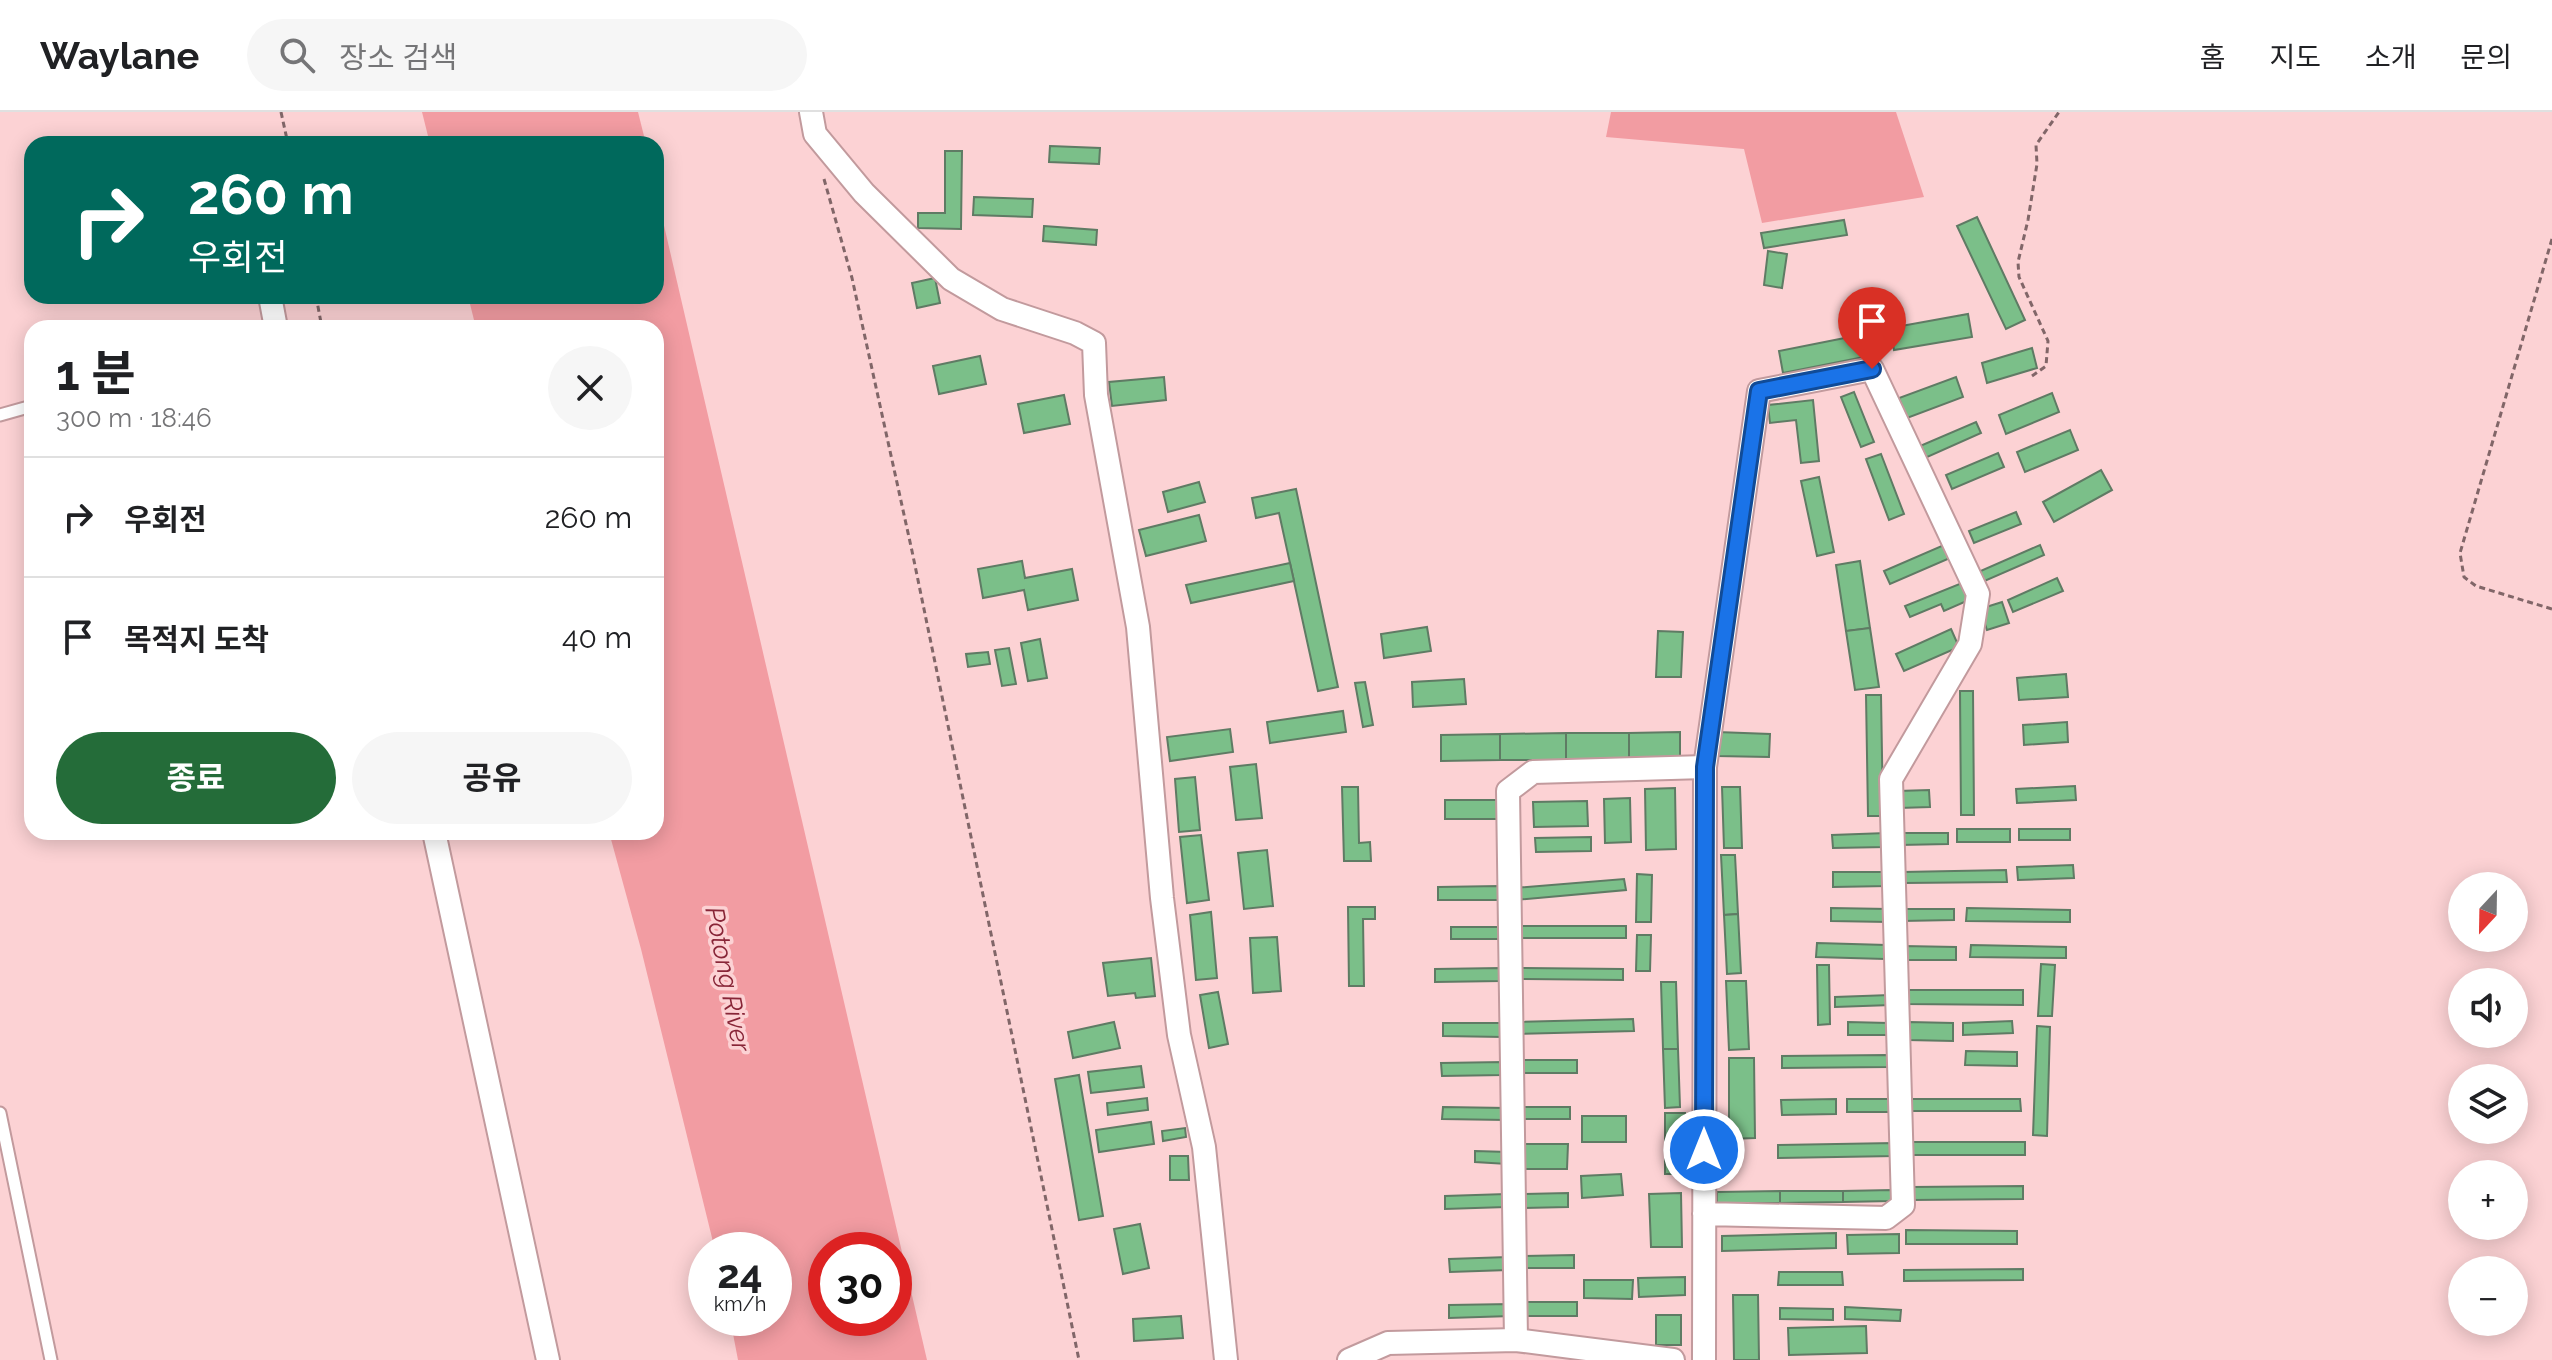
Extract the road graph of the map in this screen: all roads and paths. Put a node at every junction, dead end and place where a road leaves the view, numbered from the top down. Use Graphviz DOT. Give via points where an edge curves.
graph roads {
  1 [pos="281,112"];
  2 [pos="811,112"];
  3 [pos="2059,112"];
  4 [pos="286,136"];
  5 [pos="822,171"];
  6 [pos="2552,239"];
  7 [pos="2032,376"];
  8 [pos="24,408"];
  9 [pos="0,415"];
  10 [pos="2552,609"];
  11 [pos="1705,767"];
  12 [pos="436,840"];
  13 [pos="0,1113"];
  14 [pos="1704,1214"];
  15 [pos="1516,1340"];
  16 [pos="51,1360"];
  17 [pos="548,1360"];
  18 [pos="1079,1360"];
  19 [pos="1226,1360"];
  20 [pos="1349,1360"];
  21 [pos="1673,1360"];
  22 [pos="1704,1360"];
  1 -- 4 [label="path"];
  2 -- 19 [label="street" via="815,134 864,193 951,279 1002,309 1094,343 1096,395 1138,627 1166,928 1179,1035 1204,1147"];
  3 -- 7 [label="path" via="2036,145 2018,262 2019,277 2048,341 2046,366"];
  5 -- 18 [label="path" via="852,278 909,535"];
  6 -- 10 [label="path" via="2460,553 2464,577 2476,586"];
  8 -- 9 [label="lane"];
  11 -- 14 [label="street"];
  11 -- 14 [label="street" via="1759,391 1872,369 1978,594 1970,644 1891,779 1903,1205 1886,1218"];
  11 -- 15 [label="street" via="1533,772 1508,791"];
  12 -- 17 [label="street"];
  13 -- 16 [label="lane"];
  14 -- 22 [label="street"];
  15 -- 20 [label="street" via="1388,1343"];
  15 -- 21 [label="street"];
}
